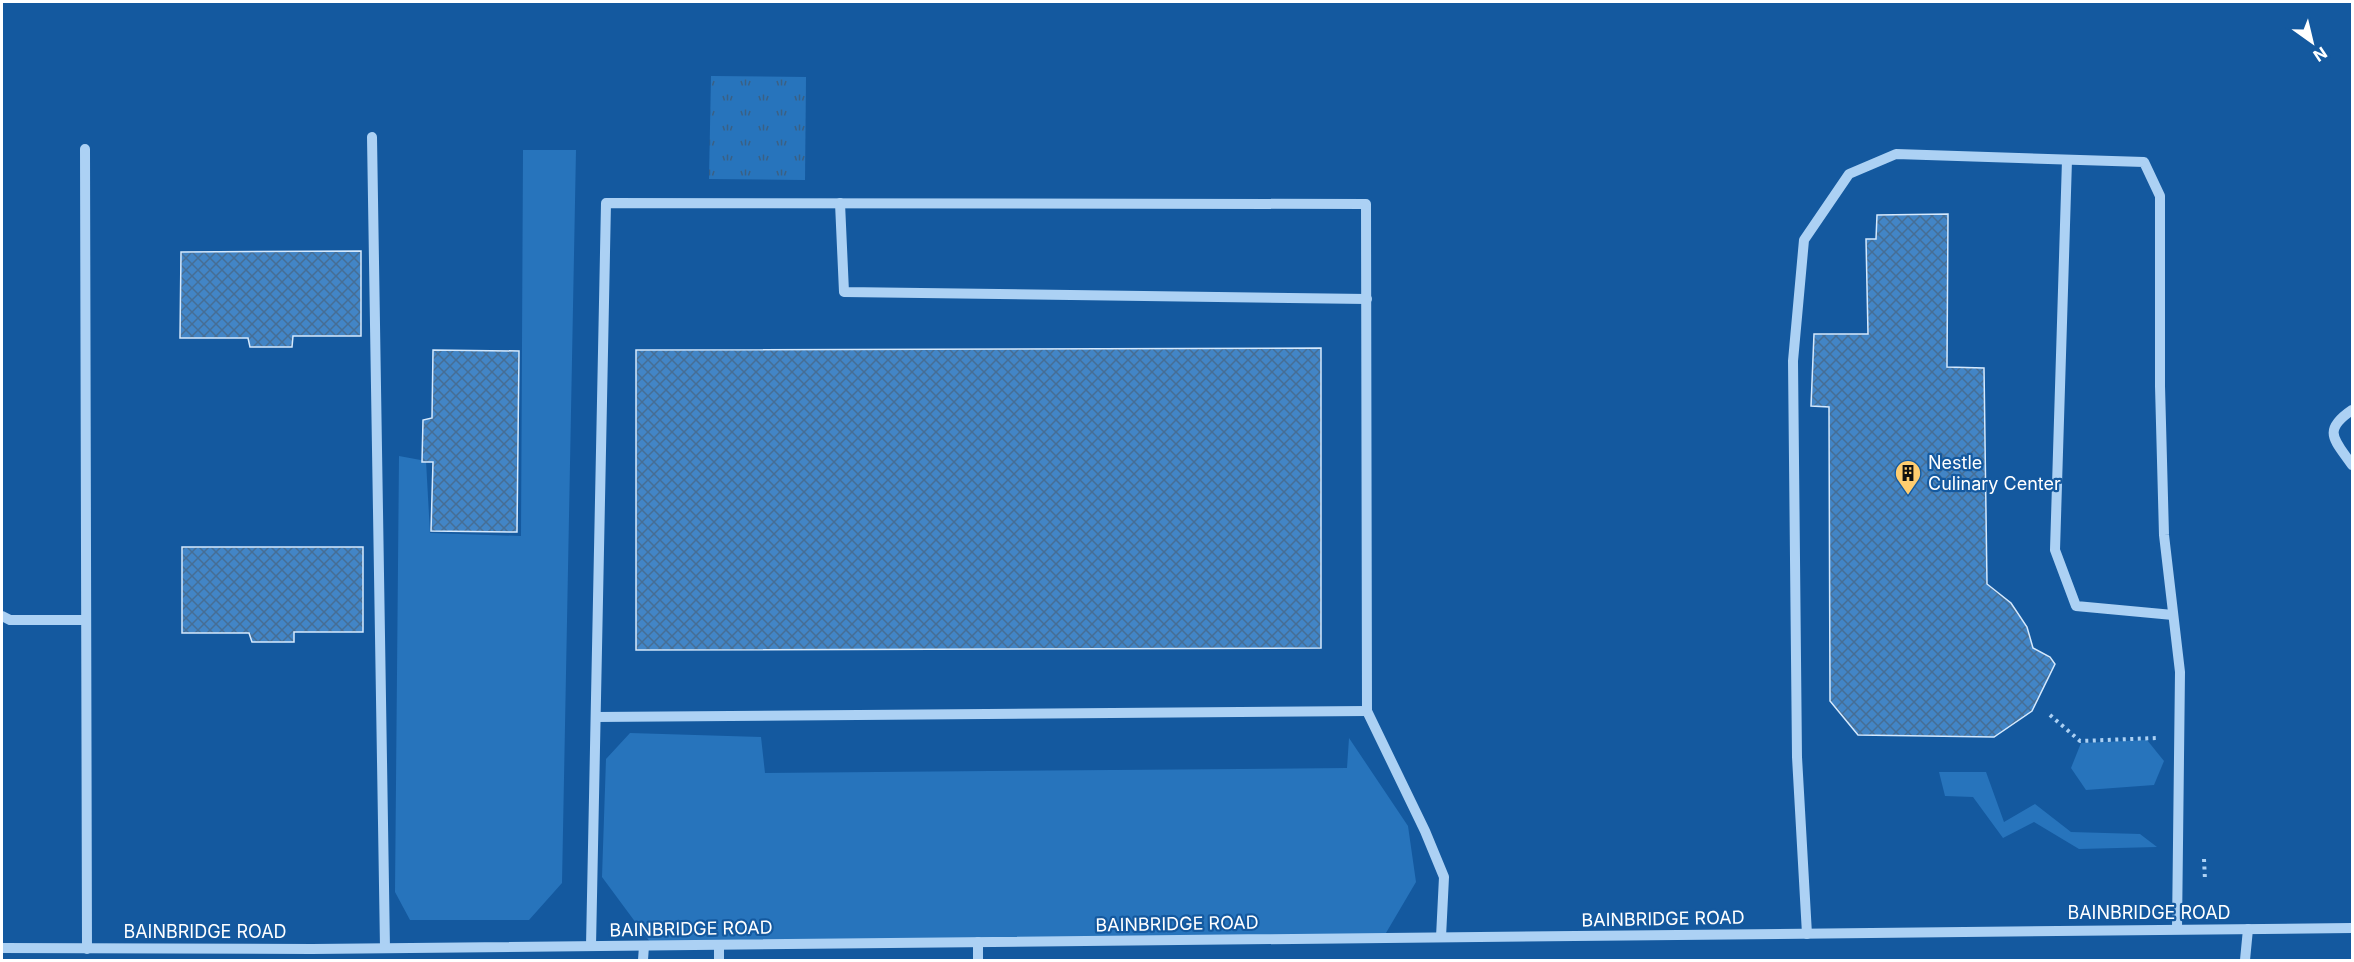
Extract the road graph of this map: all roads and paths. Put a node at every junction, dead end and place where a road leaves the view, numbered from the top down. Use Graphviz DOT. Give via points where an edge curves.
graph roads {
  1 [pos="372,137"];
  2 [pos="85,149"];
  3 [pos="2067,160"];
  4 [pos="840,203"];
  5 [pos="1366,299"];
  6 [pos="2352,410"];
  7 [pos="2352,465"];
  8 [pos="2173,615"];
  9 [pos="2,616"];
  10 [pos="86,620"];
  11 [pos="1367,711"];
  12 [pos="596,717"];
  13 [pos="2352,928"];
  14 [pos="2177,929"];
  15 [pos="2248,929"];
  16 [pos="1807,934"];
  17 [pos="1441,937"];
  18 [pos="978,942"];
  19 [pos="719,945"];
  20 [pos="591,946"];
  21 [pos="644,946"];
  22 [pos="2,948"];
  23 [pos="385,948"];
  24 [pos="87,949"];
  25 [pos="286,955"];
  26 [pos="643,960"];
  27 [pos="720,960"];
  28 [pos="978,960"];
  29 [pos="2245,960"];
  1 -- 23 [label="street"];
  2 -- 10 [label="street"];
  3 -- 8 [label="street" via="2144,162 2160,196 2164,535"];
  3 -- 8 [label="street" via="2055,550 2076,606"];
  3 -- 16 [label="street" via="1896,154 1849,174 1804,240 1793,373 1797,757"];
  4 -- 5 [label="street" via="844,292"];
  4 -- 5 [label="street" via="1366,204"];
  4 -- 12 [label="street" via="606,202"];
  5 -- 11 [label="street"];
  6 -- 7 [label="street" via="2337,421 2333,430"];
  8 -- 14 [label="street" via="2180,672"];
  9 -- 10 [label="street" via="10,620"];
  10 -- 24 [label="street"];
  11 -- 12 [label="street"];
  11 -- 17 [label="street" via="1444,877"];
  12 -- 20 [label="street"];
  13 -- 15 [label="street, BAINBRIDGE ROAD"];
  14 -- 15 [label="street, BAINBRIDGE ROAD"];
  14 -- 16 [label="street, BAINBRIDGE ROAD"];
  15 -- 29 [label="street"];
  16 -- 17 [label="street, BAINBRIDGE ROAD"];
  17 -- 18 [label="street, BAINBRIDGE ROAD"];
  18 -- 19 [label="street, BAINBRIDGE ROAD"];
  18 -- 28 [label="street"];
  19 -- 21 [label="street, BAINBRIDGE ROAD"];
  19 -- 27 [label="street"];
  20 -- 21 [label="street, BAINBRIDGE ROAD"];
  20 -- 23 [label="street, BAINBRIDGE ROAD"];
  21 -- 26 [label="street"];
  22 -- 24 [label="street, BAINBRIDGE ROAD"];
  23 -- 25 [label="street, BAINBRIDGE ROAD"];
  24 -- 25 [label="street, BAINBRIDGE ROAD"];
}
